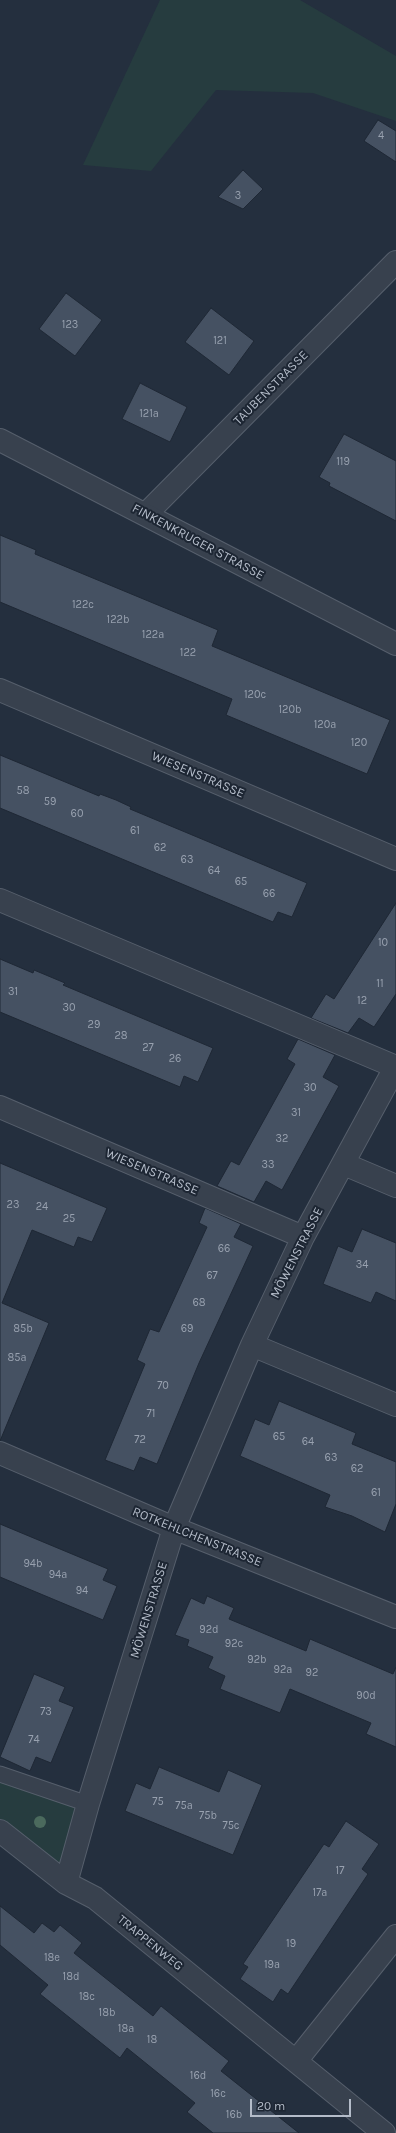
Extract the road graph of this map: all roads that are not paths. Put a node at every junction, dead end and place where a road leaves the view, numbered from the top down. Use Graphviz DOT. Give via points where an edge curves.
graph roads {
  1 [pos="396,262"];
  2 [pos="0,440"];
  3 [pos="146,514"];
  4 [pos="396,644"];
  5 [pos="0,690"];
  6 [pos="396,859"];
  7 [pos="0,900"];
  8 [pos="396,1066"];
  9 [pos="0,1107"];
  10 [pos="344,1164"];
  11 [pos="396,1186"];
  12 [pos="303,1237"];
  13 [pos="252,1345"];
  14 [pos="396,1405"];
  15 [pos="0,1453"];
  16 [pos="174,1528"];
  17 [pos="396,1617"];
  18 [pos="0,1774"];
  19 [pos="88,1804"];
  20 [pos="0,1831"];
  21 [pos="66,1883"];
  22 [pos="396,1936"];
  23 [pos="296,2061"];
  24 [pos="384,2133"];
  1 -- 3 [label="street, TAUBENSTRASSE"];
  2 -- 3 [label="street, FINKENKRUGER STRASSE"];
  3 -- 4 [label="street, FINKENKRUGER STRASSE"];
  5 -- 6 [label="street, WIESENSTRASSE"];
  7 -- 8 [label="street"];
  8 -- 10 [label="street, MÖWENSTRASSE"];
  9 -- 12 [label="street, WIESENSTRASSE"];
  10 -- 11 [label="street"];
  10 -- 12 [label="street, MÖWENSTRASSE"];
  12 -- 13 [label="street, MÖWENSTRASSE"];
  13 -- 14 [label="street"];
  13 -- 16 [label="street, MÖWENSTRASSE"];
  15 -- 16 [label="street, ROTKEHLCHENSTRASSE"];
  16 -- 17 [label="street, ROTKEHLCHENSTRASSE"];
  16 -- 19 [label="street, MÖWENSTRASSE"];
  18 -- 19 [label="lane"];
  19 -- 21 [label="street, MÖWENSTRASSE"];
  20 -- 21 [label="street, TRAPPENWEG"];
  21 -- 23 [label="street, TRAPPENWEG" via="95,1898"];
  22 -- 23 [label="street"];
  23 -- 24 [label="street, TRAPPENWEG"];
}
